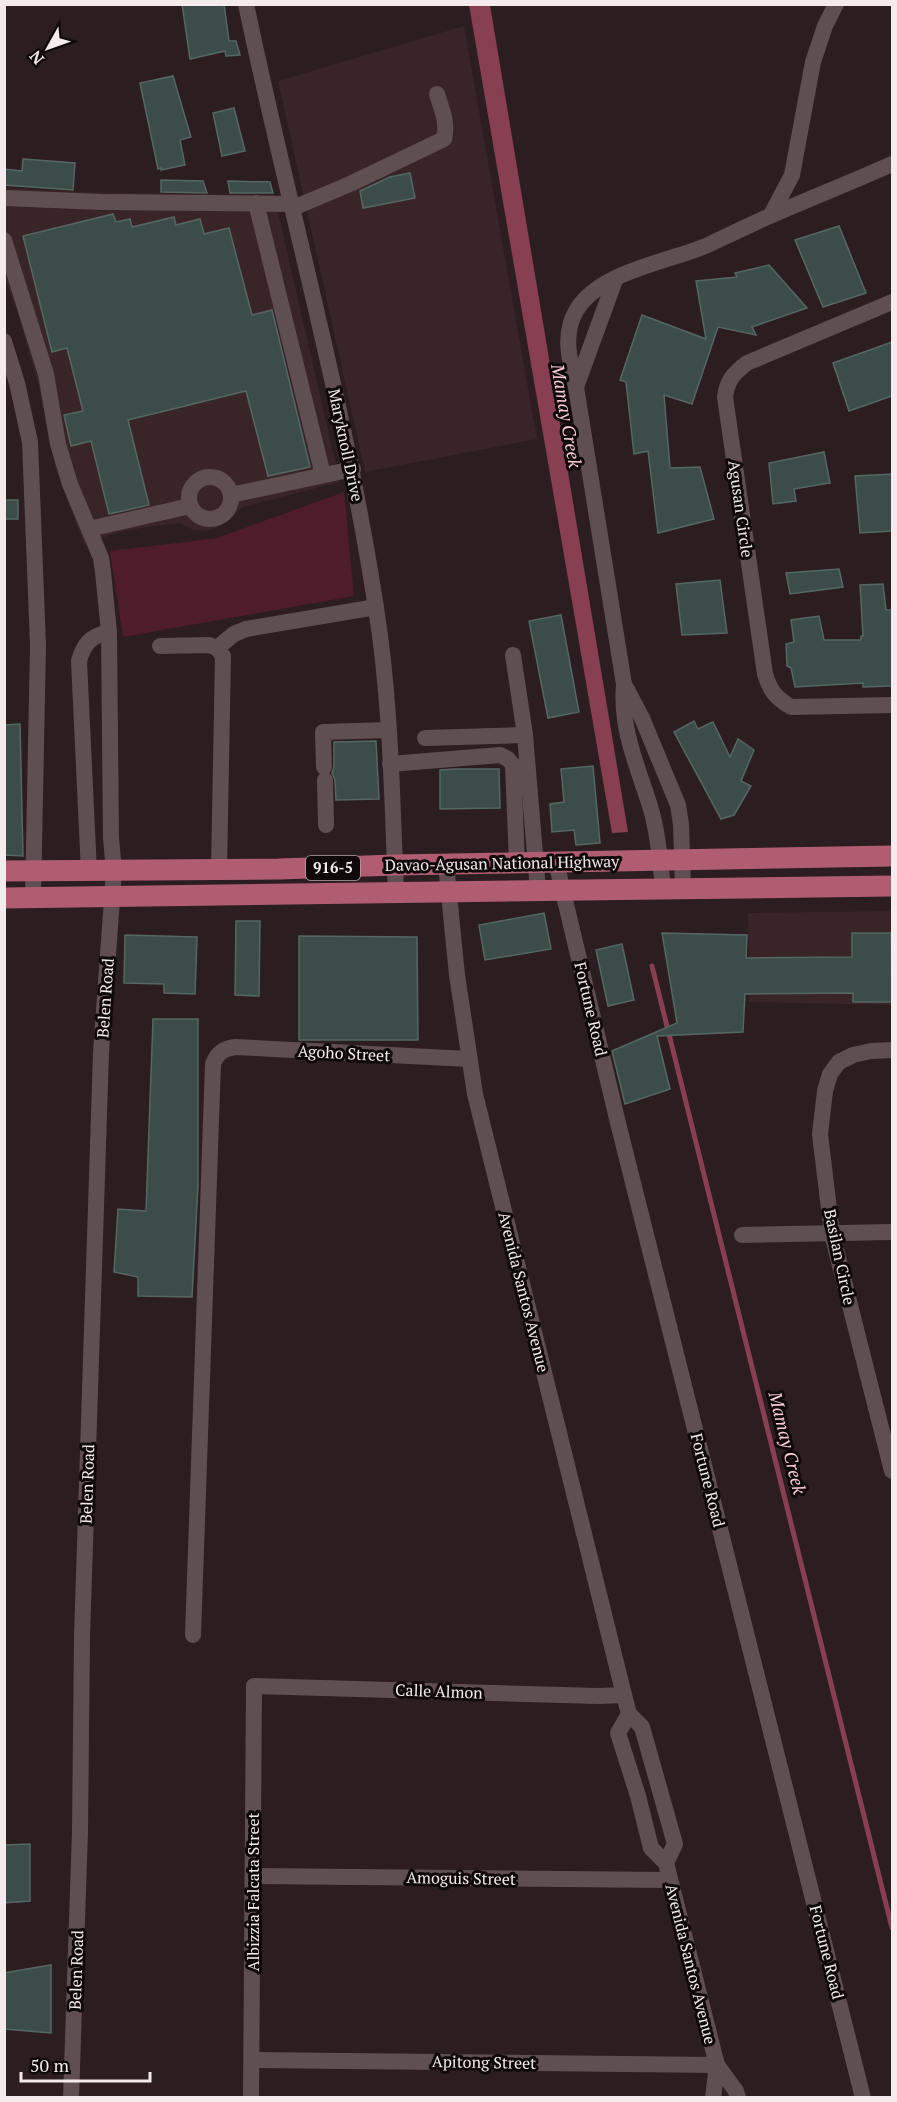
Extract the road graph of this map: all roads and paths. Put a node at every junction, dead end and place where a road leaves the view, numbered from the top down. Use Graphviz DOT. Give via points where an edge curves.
graph roads {
  1 [pos="246,4"];
  2 [pos="836,4"];
  3 [pos="436,94"];
  4 [pos="892,164"];
  5 [pos="792,175"];
  6 [pos="4,198"];
  7 [pos="812,199"];
  8 [pos="256,203"];
  9 [pos="293,206"];
  10 [pos="771,215"];
  11 [pos="4,240"];
  12 [pos="615,280"];
  13 [pos="892,302"];
  14 [pos="576,311"];
  15 [pos="598,325"];
  16 [pos="4,341"];
  17 [pos="576,387"];
  18 [pos="353,469"];
  19 [pos="323,476"];
  20 [pos="231,495"];
  21 [pos="190,506"];
  22 [pos="89,530"];
  23 [pos="376,607"];
  24 [pos="109,632"];
  25 [pos="160,646"];
  26 [pos="217,648"];
  27 [pos="513,655"];
  28 [pos="624,684"];
  29 [pos="892,705"];
  30 [pos="388,729"];
  31 [pos="525,735"];
  32 [pos="425,738"];
  33 [pos="390,764"];
  34 [pos="326,825"];
  35 [pos="892,856"];
  36 [pos="660,860"];
  37 [pos="682,860"];
  38 [pos="536,863"];
  39 [pos="446,864"];
  40 [pos="395,865"];
  41 [pos="279,869"];
  42 [pos="219,870"];
  43 [pos="34,871"];
  44 [pos="114,871"];
  45 [pos="4,872"];
  46 [pos="89,872"];
  47 [pos="892,886"];
  48 [pos="673,888"];
  49 [pos="538,890"];
  50 [pos="562,890"];
  51 [pos="449,892"];
  52 [pos="396,893"];
  53 [pos="279,895"];
  54 [pos="33,897"];
  55 [pos="112,897"];
  56 [pos="4,898"];
  57 [pos="892,1050"];
  58 [pos="469,1059"];
  59 [pos="892,1232"];
  60 [pos="832,1234"];
  61 [pos="742,1235"];
  62 [pos="884,1409"];
  63 [pos="892,1471"];
  64 [pos="193,1635"];
  65 [pos="254,1686"];
  66 [pos="624,1695"];
  67 [pos="629,1714"];
  68 [pos="666,1863"];
  69 [pos="253,1876"];
  70 [pos="670,1880"];
  71 [pos="252,2060"];
  72 [pos="717,2065"];
  73 [pos="71,2097"];
  74 [pos="251,2097"];
  75 [pos="713,2097"];
  76 [pos="738,2097"];
  77 [pos="863,2097"];
  1 -- 9 [label="street, Maryknoll Drive"];
  2 -- 5 [label="street" via="813,62"];
  3 -- 9 [label="street" via="445,117 444,139 350,184"];
  4 -- 7 [label="street"];
  5 -- 7 [label="street"];
  5 -- 10 [label="street"];
  6 -- 8 [label="street"];
  7 -- 10 [label="street"];
  8 -- 9 [label="street"];
  8 -- 19 [label="street"];
  9 -- 18 [label="street, Maryknoll Drive"];
  10 -- 12 [label="street"];
  11 -- 22 [label="street, Belen Road" via="46,374 58,444"];
  12 -- 14 [label="street" via="584,300"];
  12 -- 15 [label="street"];
  13 -- 29 [label="street, Agusan Circle" via="747,363 732,376 725,397 770,689 777,699 791,707"];
  14 -- 15 [label="street"];
  14 -- 17 [label="street" via="567,344"];
  15 -- 17 [label="street"];
  16 -- 43 [label="street" via="30,442 38,645"];
  17 -- 28 [label="street"];
  18 -- 19 [label="street"];
  18 -- 23 [label="street, Maryknoll Drive"];
  19 -- 20 [label="street"];
  20 -- 21 [label="street" via="224,514 212,519 199,516"];
  20 -- 21 [label="street" via="221,480 204,478 191,488"];
  21 -- 22 [label="street"];
  22 -- 24 [label="street, Belen Road" via="104,572"];
  23 -- 26 [label="street" via="246,628"];
  23 -- 30 [label="street, Maryknoll Drive"];
  24 -- 44 [label="street, Belen Road"];
  24 -- 46 [label="street" via="88,641 79,661"];
  25 -- 26 [label="street"];
  26 -- 42 [label="street" via="224,663"];
  27 -- 31 [label="street"];
  28 -- 36 [label="street" via="625,723 650,807"];
  28 -- 37 [label="street" via="678,805"];
  30 -- 33 [label="street, Maryknoll Drive"];
  30 -- 34 [label="street" via="322,732"];
  31 -- 32 [label="street"];
  31 -- 38 [label="street"];
  33 -- 38 [label="street" via="500,755 508,759 513,765"];
  33 -- 40 [label="street, Maryknoll Drive"];
  35 -- 37 [label="main road, Davao-Agusan National Highway / 916-5"];
  36 -- 37 [label="main road, Davao-Agusan National Highway / 916-5"];
  36 -- 38 [label="main road, Davao-Agusan National Highway / 916-5"];
  36 -- 48 [label="street"];
  37 -- 48 [label="street"];
  38 -- 39 [label="main road, Davao-Agusan National Highway / 916-5"];
  38 -- 49 [label="street"];
  38 -- 50 [label="street, Fortune Road"];
  39 -- 40 [label="main road, Davao-Agusan National Highway / 916-5"];
  39 -- 51 [label="street, Avenida Santos Avenue"];
  40 -- 41 [label="main road, Davao-Agusan National Highway / 916-5"];
  40 -- 52 [label="street, Maryknoll Drive"];
  41 -- 42 [label="main road, Davao-Agusan National Highway / 916-5"];
  41 -- 53 [label="main road"];
  42 -- 44 [label="main road, Davao-Agusan National Highway / 916-5"];
  43 -- 45 [label="main road, Davao-Agusan National Highway / 916-5"];
  43 -- 46 [label="main road, Davao-Agusan National Highway / 916-5"];
  43 -- 54 [label="street"];
  44 -- 46 [label="main road, Davao-Agusan National Highway / 916-5"];
  44 -- 55 [label="street, Belen Road"];
  47 -- 48 [label="main road, Davao-Agusan National Highway / 916-5"];
  48 -- 50 [label="main road, Davao-Agusan National Highway / 916-5"];
  49 -- 50 [label="main road, Davao-Agusan National Highway / 916-5"];
  49 -- 51 [label="main road, Davao-Agusan National Highway / 916-5"];
  50 -- 77 [label="street, Fortune Road"];
  51 -- 52 [label="main road, Davao-Agusan National Highway / 916-5"];
  51 -- 58 [label="street, Avenida Santos Avenue"];
  52 -- 53 [label="main road, Davao-Agusan National Highway / 916-5"];
  53 -- 55 [label="main road, Davao-Agusan National Highway / 916-5"];
  54 -- 55 [label="main road, Davao-Agusan National Highway / 916-5"];
  54 -- 56 [label="main road, Davao-Agusan National Highway / 916-5"];
  55 -- 73 [label="street, Belen Road" via="100,1077"];
  57 -- 60 [label="street, Basilan Circle" via="853,1055 839,1062 830,1074 820,1134"];
  58 -- 64 [label="street, Agoho Street" via="235,1047 220,1052 213,1064"];
  58 -- 66 [label="street, Avenida Santos Avenue"];
  59 -- 60 [label="street"];
  60 -- 61 [label="street"];
  60 -- 62 [label="street, Basilan Circle"];
  62 -- 63 [label="street, Basilan Circle"];
  65 -- 66 [label="street, Calle Almon"];
  65 -- 69 [label="street, Albizzia Falcata Street"];
  66 -- 67 [label="street, Avenida Santos Avenue"];
  67 -- 68 [label="street, Avenida Santos Avenue" via="642,1727 675,1844"];
  67 -- 68 [label="street, Avenida Santos Avenue" via="618,1733 651,1848"];
  68 -- 70 [label="street, Avenida Santos Avenue"];
  69 -- 70 [label="street, Amoguis Street"];
  69 -- 71 [label="street, Albizzia Falcata Street"];
  70 -- 72 [label="street, Avenida Santos Avenue"];
  71 -- 72 [label="street, Apitong Street"];
  71 -- 74 [label="street, Albizzia Falcata Street"];
  72 -- 75 [label="street, Avenida Santos Avenue"];
  72 -- 76 [label="street, Avenida Santos Avenue"];
}
